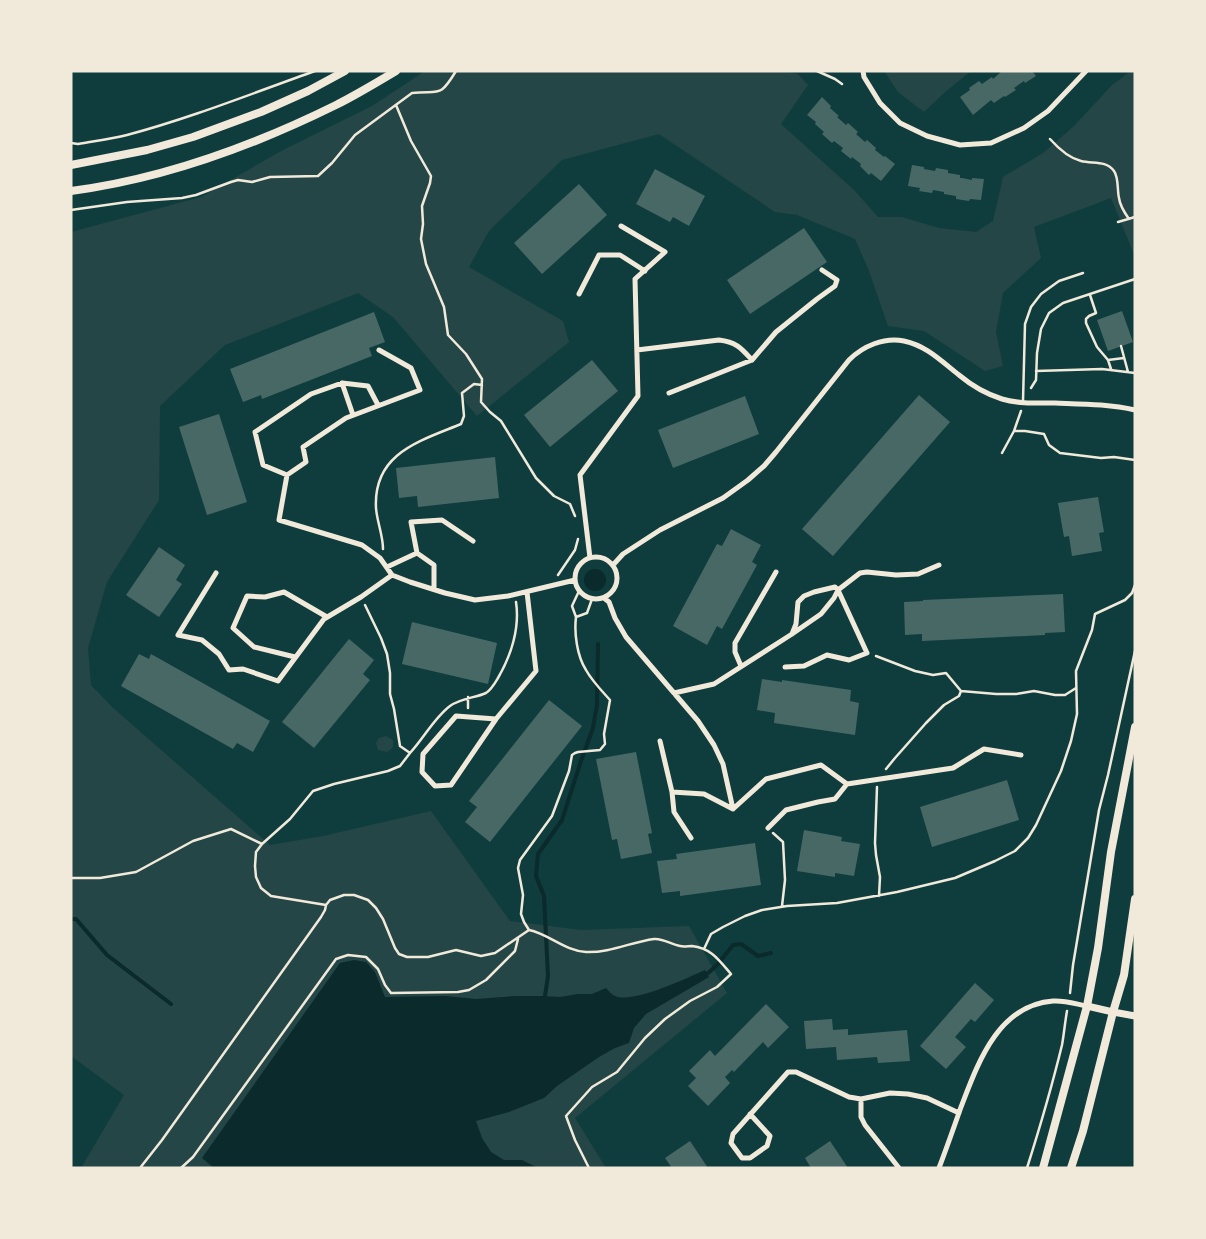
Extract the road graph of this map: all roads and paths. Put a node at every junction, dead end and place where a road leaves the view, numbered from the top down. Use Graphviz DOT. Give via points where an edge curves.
graph roads {
  1 [pos="315,71"];
  2 [pos="346,71"];
  3 [pos="396,71"];
  4 [pos="456,71"];
  5 [pos="817,71"];
  6 [pos="863,71"];
  7 [pos="1086,71"];
  8 [pos="842,84"];
  9 [pos="396,105"];
  10 [pos="1050,139"];
  11 [pos="71,143"];
  12 [pos="71,166"];
  13 [pos="71,190"];
  14 [pos="71,210"];
  15 [pos="1134,218"];
  16 [pos="1129,219"];
  17 [pos="1118,222"];
  18 [pos="621,226"];
  19 [pos="822,270"];
  20 [pos="645,271"];
  21 [pos="1083,273"];
  22 [pos="1135,279"];
  23 [pos="579,294"];
  24 [pos="1090,295"];
  25 [pos="1121,346"];
  26 [pos="379,350"];
  27 [pos="637,350"];
  28 [pos="1124,358"];
  29 [pos="752,360"];
  30 [pos="1108,360"];
  31 [pos="1111,369"];
  32 [pos="1036,371"];
  33 [pos="1128,372"];
  34 [pos="1135,373"];
  35 [pos="342,383"];
  36 [pos="482,385"];
  37 [pos="669,393"];
  38 [pos="1024,403"];
  39 [pos="378,406"];
  40 [pos="1135,410"];
  41 [pos="353,415"];
  42 [pos="1014,431"];
  43 [pos="1002,453"];
  44 [pos="1135,460"];
  45 [pos="287,475"];
  46 [pos="576,518"];
  47 [pos="579,536"];
  48 [pos="473,541"];
  49 [pos="417,553"];
  50 [pos="379,558"];
  51 [pos="590,558"];
  52 [pos="613,565"];
  53 [pos="939,565"];
  54 [pos="387,568"];
  55 [pos="776,572"];
  56 [pos="216,573"];
  57 [pos="392,575"];
  58 [pos="575,580"];
  59 [pos="557,584"];
  60 [pos="1135,585"];
  61 [pos="434,590"];
  62 [pos="838,590"];
  63 [pos="579,591"];
  64 [pos="527,592"];
  65 [pos="515,594"];
  66 [pos="360,597"];
  67 [pos="604,598"];
  68 [pos="592,599"];
  69 [pos="327,617"];
  70 [pos="576,617"];
  71 [pos="792,634"];
  72 [pos="1135,651"];
  73 [pos="867,654"];
  74 [pos="295,657"];
  75 [pos="741,666"];
  76 [pos="785,667"];
  77 [pos="1076,688"];
  78 [pos="961,691"];
  79 [pos="674,694"];
  80 [pos="496,719"];
  81 [pos="1135,727"];
  82 [pos="660,741"];
  83 [pos="410,752"];
  84 [pos="1021,755"];
  85 [pos="423,758"];
  86 [pos="879,780"];
  87 [pos="847,784"];
  88 [pos="672,792"];
  89 [pos="733,809"];
  90 [pos="768,828"];
  91 [pos="691,838"];
  92 [pos="262,844"];
  93 [pos="71,878"];
  94 [pos="879,896"];
  95 [pos="1135,899"];
  96 [pos="326,905"];
  97 [pos="782,906"];
  98 [pos="529,930"];
  99 [pos="518,938"];
  100 [pos="704,949"];
  101 [pos="1071,984"];
  102 [pos="1087,1006"];
  103 [pos="1113,1012"];
  104 [pos="1135,1016"];
  105 [pos="1066,1018"];
  106 [pos="861,1099"];
  107 [pos="959,1113"];
  108 [pos="750,1114"];
  109 [pos="140,1168"];
  110 [pos="181,1168"];
  111 [pos="589,1168"];
  112 [pos="899,1168"];
  113 [pos="939,1168"];
  114 [pos="1027,1168"];
  115 [pos="1043,1168"];
  116 [pos="1071,1168"];
  1 -- 11 [label="path" via="162,125 125,135"];
  2 -- 12 [label="main road" via="261,112 194,137"];
  3 -- 13 [label="main road" via="337,105 272,135 180,167 132,180"];
  4 -- 9 [label="path" via="446,88 436,93 412,93"];
  5 -- 8 [label="path"];
  6 -- 7 [label="street" via="880,103 900,123 927,136 960,145 991,143 1024,128 1048,110"];
  9 -- 14 [label="path" via="355,135 318,176 270,177 252,182 238,180 182,198"];
  9 -- 36 [label="path" via="431,176 422,206 421,239 426,264 444,307 448,335 466,354 482,379"];
  10 -- 16 [label="path" via="1071,157 1082,162 1105,164 1113,170 1117,176 1120,205"];
  15 -- 16 [label="path"];
  16 -- 17 [label="path"];
  18 -- 20 [label="street" via="665,252"];
  19 -- 29 [label="street" via="837,280 835,286 776,332"];
  20 -- 23 [label="street" via="620,256 600,255"];
  20 -- 27 [label="street" via="635,279"];
  21 -- 38 [label="lane" via="1059,281 1041,294 1031,307 1025,324"];
  22 -- 24 [label="path"];
  24 -- 30 [label="path" via="1096,313 1086,319 1086,323"];
  24 -- 32 [label="path" via="1063,303 1049,313 1041,329"];
  25 -- 28 [label="path"];
  26 -- 39 [label="street" via="411,368 420,390"];
  27 -- 29 [label="street" via="719,340 730,341 740,347"];
  27 -- 51 [label="street" via="638,396 580,475"];
  28 -- 30 [label="path"];
  28 -- 33 [label="path"];
  29 -- 37 [label="street"];
  30 -- 31 [label="path"];
  31 -- 32 [label="path"];
  31 -- 33 [label="path"];
  32 -- 38 [label="path" via="1036,380"];
  33 -- 34 [label="path"];
  35 -- 39 [label="street" via="368,386"];
  35 -- 41 [label="street"];
  35 -- 45 [label="street" via="310,394 255,432 263,465"];
  36 -- 46 [label="path" via="481,402 501,421 536,478 554,496 570,504"];
  36 -- 50 [label="path" via="474,384 462,394 464,416 461,424 417,442 394,457 381,474 376,506 383,542"];
  38 -- 40 [label="street" via="1087,404"];
  38 -- 42 [label="path"];
  38 -- 52 [label="street" via="985,392 922,347 894,340 868,346 849,360 776,452 748,480 722,498 660,530 622,554"];
  39 -- 41 [label="street"];
  41 -- 45 [label="street" via="303,447 306,462"];
  42 -- 43 [label="path"];
  42 -- 44 [label="path" via="1044,434 1049,445 1060,453"];
  45 -- 50 [label="street" via="279,520 362,545"];
  47 -- 59 [label="path" via="575,550 557,577"];
  48 -- 49 [label="street" via="442,520 411,522"];
  49 -- 54 [label="street"];
  49 -- 61 [label="street" via="434,565"];
  50 -- 54 [label="street"];
  51 -- 52 [label="street" via="603,558"];
  51 -- 58 [label="street" via="579,565"];
  52 -- 67 [label="street" via="617,584"];
  53 -- 62 [label="street" via="918,574 896,576 867,572"];
  54 -- 57 [label="street"];
  55 -- 75 [label="street" via="735,642"];
  56 -- 74 [label="street" via="178,635 202,640 219,654 229,670 243,669 278,681"];
  57 -- 61 [label="street"];
  57 -- 66 [label="street"];
  58 -- 59 [label="street"];
  58 -- 63 [label="street"];
  59 -- 64 [label="street"];
  60 -- 77 [label="path" via="1125,600 1095,614 1076,671"];
  61 -- 65 [label="street" via="475,600"];
  62 -- 71 [label="street" via="821,614"];
  62 -- 71 [label="street" via="835,587 804,596 798,602"];
  62 -- 73 [label="street"];
  63 -- 68 [label="street"];
  63 -- 70 [label="path" via="572,606"];
  64 -- 65 [label="street"];
  64 -- 80 [label="street" via="536,671"];
  65 -- 83 [label="path" via="516,631 506,665 496,681 485,693 450,705"];
  66 -- 69 [label="street"];
  66 -- 83 [label="path" via="387,654 390,694 400,746"];
  67 -- 68 [label="street"];
  67 -- 79 [label="street" via="626,637"];
  68 -- 70 [label="path" via="587,613"];
  69 -- 74 [label="street"];
  69 -- 74 [label="street" via="284,592 265,597 246,596 233,628 254,647"];
  70 -- 98 [label="path" via="574,630 585,670 610,700 605,744 600,750 572,755 552,816 520,860 521,914"];
  71 -- 75 [label="street"];
  72 -- 101 [label="path" via="1099,810"];
  73 -- 76 [label="street" via="849,660 827,655 804,666"];
  73 -- 78 [label="path" via="924,673 946,673"];
  75 -- 79 [label="street" via="714,684"];
  77 -- 78 [label="path" via="1066,695 1034,691 996,694"];
  77 -- 94 [label="path" via="1077,714 1071,741 1061,770 1028,838 1015,851 955,878"];
  78 -- 86 [label="path" via="926,723"];
  79 -- 89 [label="street" via="714,745 723,764"];
  80 -- 85 [label="street" via="456,716"];
  80 -- 85 [label="street" via="450,785 435,786 422,772"];
  81 -- 102 [label="main road"];
  82 -- 88 [label="street"];
  83 -- 85 [label="path"];
  83 -- 92 [label="path" via="400,766 388,771 313,791 290,819"];
  84 -- 86 [label="street" via="984,749 953,768"];
  86 -- 87 [label="street"];
  86 -- 94 [label="path" via="875,843"];
  87 -- 89 [label="street" via="821,765 766,779"];
  87 -- 90 [label="street" via="835,799 786,810"];
  88 -- 89 [label="street" via="704,794"];
  88 -- 91 [label="street" via="674,812"];
  90 -- 97 [label="path" via="783,842 785,880"];
  92 -- 93 [label="path" via="231,829 193,841 136,872 100,878"];
  92 -- 96 [label="path" via="256,852 255,866 261,888 271,896"];
  94 -- 97 [label="path" via="837,903"];
  95 -- 103 [label="main road" via="1124,975"];
  96 -- 99 [label="path" via="344,895 368,900 383,919 399,954 407,957 456,950 481,956 495,953"];
  96 -- 109 [label="path" via="321,917"];
  97 -- 100 [label="path" via="745,916 723,927 711,934"];
  98 -- 99 [label="path"];
  98 -- 100 [label="path" via="585,952 605,951 656,939"];
  99 -- 110 [label="path" via="515,951 486,980 458,992 391,993 378,969 366,958 348,955 336,959 193,1157"];
  100 -- 111 [label="path" via="712,952 731,974 718,987 665,1019 617,1072 592,1087 566,1116"];
  102 -- 103 [label="street"];
  102 -- 107 [label="street" via="1053,1001 1026,1008 1004,1024 982,1056"];
  102 -- 115 [label="main road"];
  103 -- 104 [label="street"];
  103 -- 116 [label="main road"];
  105 -- 114 [label="path"];
  106 -- 107 [label="street" via="890,1093 908,1094 927,1098"];
  106 -- 108 [label="street" via="849,1097 796,1072 788,1072"];
  106 -- 112 [label="street" via="861,1117 865,1125"];
  107 -- 113 [label="street"];
  108 -- 108 [label="street" via="732,1134 731,1143 742,1158 750,1158 767,1146 770,1136"];
}
